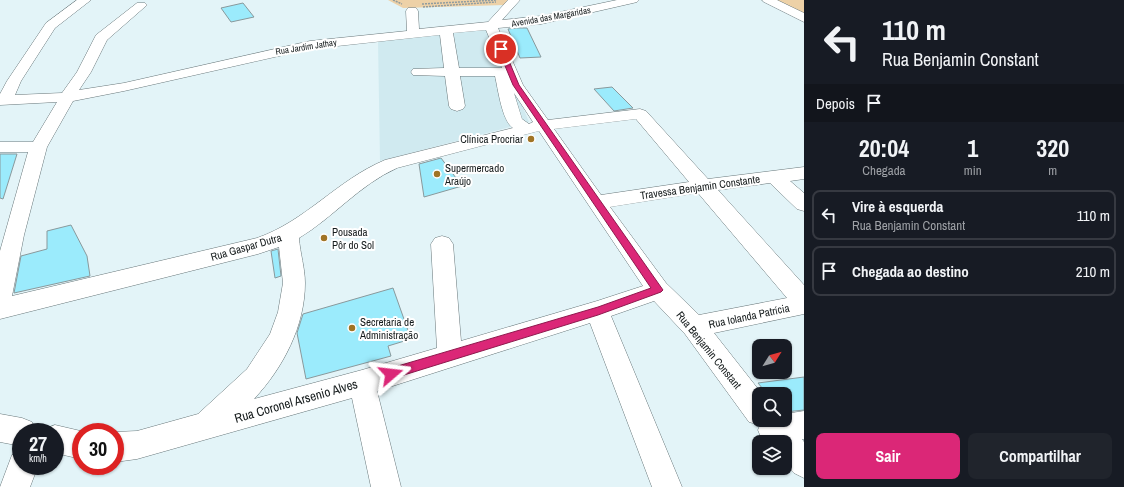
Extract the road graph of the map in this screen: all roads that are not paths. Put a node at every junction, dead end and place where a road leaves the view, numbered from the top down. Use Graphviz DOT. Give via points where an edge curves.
graph roads {
  1 [pos="85,0"];
  2 [pos="514,0"];
  3 [pos="633,0"];
  4 [pos="768,0"];
  5 [pos="141,5"];
  6 [pos="415,7"];
  7 [pos="804,18"];
  8 [pos="488,26"];
  9 [pos="446,30"];
  10 [pos="413,34"];
  11 [pos="418,72"];
  12 [pos="451,72"];
  13 [pos="506,72"];
  14 [pos="124,87"];
  15 [pos="67,96"];
  16 [pos="2,100"];
  17 [pos="457,106"];
  18 [pos="58,114"];
  19 [pos="535,127"];
  20 [pos="0,147"];
  21 [pos="38,147"];
  22 [pos="804,173"];
  23 [pos="773,176"];
  24 [pos="702,186"];
  25 [pos="596,202"];
  26 [pos="804,204"];
  27 [pos="288,235"];
  28 [pos="442,244"];
  29 [pos="658,290"];
  30 [pos="0,300"];
  31 [pos="804,301"];
  32 [pos="804,304"];
  33 [pos="0,309"];
  34 [pos="598,311"];
  35 [pos="694,327"];
  36 [pos="450,356"];
  37 [pos="362,383"];
  38 [pos="804,425"];
  39 [pos="204,427"];
  40 [pos="0,428"];
  41 [pos="773,429"];
  42 [pos="12,430"];
  43 [pos="124,446"];
  44 [pos="804,463"];
  45 [pos="20,475"];
  46 [pos="15,487"];
  47 [pos="386,487"];
  48 [pos="667,487"];
  1 -- 16 [label="street" via="50,26"];
  2 -- 8 [label="street"];
  3 -- 8 [label="street, Avenida das Margaridas" via="567,15"];
  4 -- 7 [label="street"];
  5 -- 15 [label="street" via="101,38 84,72"];
  6 -- 10 [label="street"];
  8 -- 9 [label="street, Rua Jardim Jathay"];
  8 -- 13 [label="street, Rua Benjamin Constant"];
  9 -- 10 [label="street, Rua Jardim Jathay"];
  9 -- 12 [label="street"];
  10 -- 14 [label="street, Rua Jardim Jathay" via="310,45"];
  11 -- 12 [label="street"];
  12 -- 13 [label="street"];
  12 -- 17 [label="street"];
  13 -- 19 [label="street, Rua Benjamin Constant" via="516,85"];
  14 -- 15 [label="street, Rua Jardim Jathay"];
  14 -- 18 [label="street, Rua Jardim Jathay"];
  15 -- 16 [label="street, Rua Jardim Jathay"];
  15 -- 18 [label="street"];
  18 -- 21 [label="street"];
  19 -- 24 [label="street, Rua Gaspar Dutra" via="640,114"];
  19 -- 25 [label="street, Rua Benjamin Constant"];
  19 -- 27 [label="street, Rua Gaspar Dutra" via="380,168"];
  20 -- 21 [label="street"];
  21 -- 30 [label="street" via="14,235"];
  22 -- 23 [label="street, Travessa Benjamin Constante"];
  23 -- 24 [label="street, Travessa Benjamin Constante"];
  23 -- 26 [label="street"];
  24 -- 25 [label="street, Travessa Benjamin Constante"];
  24 -- 31 [label="street"];
  25 -- 29 [label="street, Rua Benjamin Constant"];
  27 -- 33 [label="street, Rua Gaspar Dutra" via="258,246"];
  27 -- 39 [label="street" via="294,273 293,303 279,341 263,368 246,389"];
  28 -- 36 [label="street"];
  29 -- 34 [label="street, Rua Coronel Arsenio Alves"];
  29 -- 35 [label="street, Rua Benjamin Constant"];
  32 -- 35 [label="street, Rua Iolanda Patrícia"];
  34 -- 36 [label="street, Rua Coronel Arsenio Alves"];
  34 -- 48 [label="street"];
  35 -- 41 [label="street, Rua Benjamin Constant"];
  36 -- 37 [label="street, Rua Coronel Arsenio Alves"];
  37 -- 39 [label="street, Rua Coronel Arsenio Alves"];
  37 -- 47 [label="street"];
  38 -- 41 [label="street"];
  39 -- 43 [label="street, Rua Coronel Arsenio Alves"];
  40 -- 42 [label="street"];
  41 -- 44 [label="street, Rua Benjamin Constant"];
  45 -- 46 [label="street"];
}
